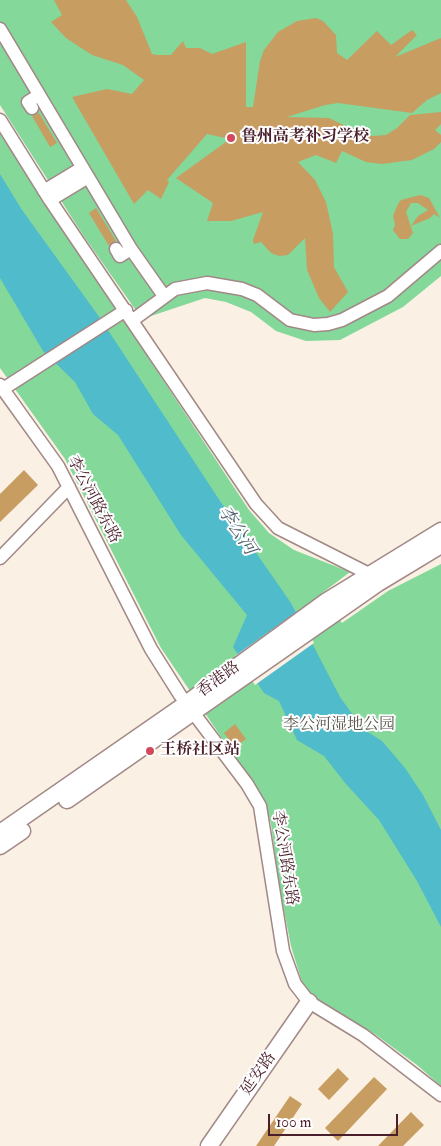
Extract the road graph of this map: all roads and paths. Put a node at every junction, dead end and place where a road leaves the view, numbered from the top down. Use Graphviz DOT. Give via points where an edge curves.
graph roads {
  1 [pos="0,28"];
  2 [pos="39,95"];
  3 [pos="32,108"];
  4 [pos="0,120"];
  5 [pos="85,173"];
  6 [pos="47,196"];
  7 [pos="116,249"];
  8 [pos="131,249"];
  9 [pos="441,252"];
  10 [pos="164,296"];
  11 [pos="129,315"];
  12 [pos="1,387"];
  13 [pos="69,487"];
  14 [pos="441,531"];
  15 [pos="441,545"];
  16 [pos="0,558"];
  17 [pos="369,574"];
  18 [pos="331,607"];
  19 [pos="189,709"];
  20 [pos="0,833"];
  21 [pos="0,846"];
  22 [pos="309,1002"];
  23 [pos="441,1095"];
  24 [pos="209,1146"];
  1 -- 2 [label="street"];
  2 -- 3 [label="street" via="28,102"];
  2 -- 5 [label="street"];
  4 -- 6 [label="street"];
  5 -- 6 [label="street"];
  5 -- 8 [label="street"];
  6 -- 11 [label="street"];
  7 -- 8 [label="street" via="120,256"];
  8 -- 10 [label="street"];
  9 -- 10 [label="street" via="388,296 328,324 290,320 257,295 225,284 189,285"];
  10 -- 11 [label="street"];
  11 -- 12 [label="street" via="109,320"];
  11 -- 17 [label="street" via="256,504 278,528"];
  12 -- 13 [label="street, 李公河路东路" via="58,466"];
  13 -- 16 [label="street"];
  13 -- 19 [label="street, 李公河路东路" via="151,649"];
  14 -- 17 [label="main road, 香港路"];
  15 -- 18 [label="main road, 香港路"];
  17 -- 18 [label="main road, 香港路"];
  18 -- 19 [label="main road, 香港路"];
  19 -- 20 [label="main road, 香港路"];
  19 -- 21 [label="main road, 香港路"];
  19 -- 22 [label="street, 李公河路东路" via="247,784 260,806 283,952 295,984"];
  22 -- 23 [label="street, 李公河路东路" via="363,1035"];
  22 -- 24 [label="main road, 延安路"];
}
